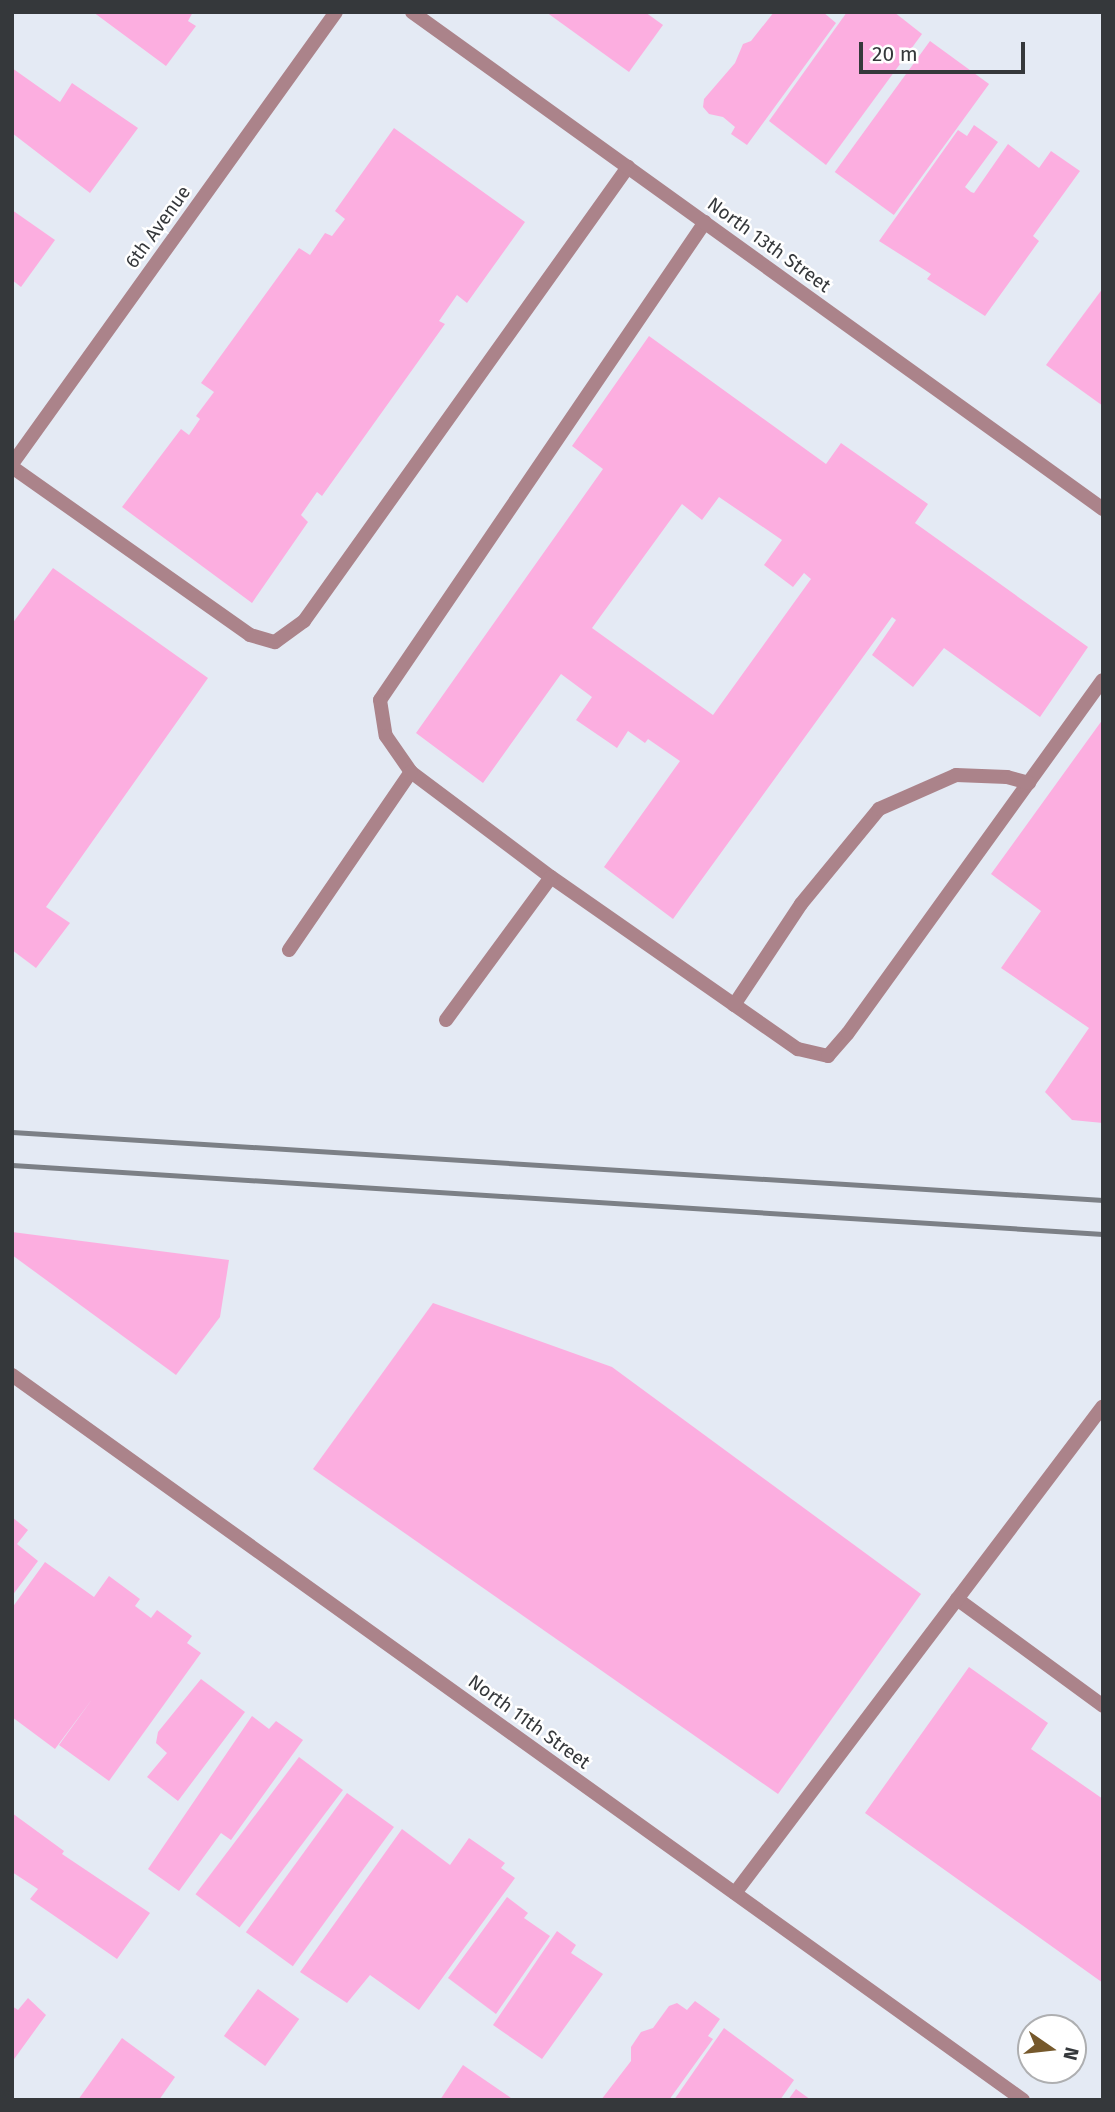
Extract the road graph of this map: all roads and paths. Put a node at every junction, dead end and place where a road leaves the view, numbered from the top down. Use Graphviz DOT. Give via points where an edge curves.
graph roads {
  1 [pos="336,12"];
  2 [pos="412,12"];
  3 [pos="628,167"];
  4 [pos="705,222"];
  5 [pos="12,466"];
  6 [pos="1103,509"];
  7 [pos="1103,680"];
  8 [pos="411,772"];
  9 [pos="1028,783"];
  10 [pos="551,877"];
  11 [pos="289,950"];
  12 [pos="734,1004"];
  13 [pos="446,1020"];
  14 [pos="12,1375"];
  15 [pos="1103,1406"];
  16 [pos="957,1600"];
  17 [pos="1103,1706"];
  18 [pos="735,1893"];
  19 [pos="1023,2100"];
  1 -- 5 [label="street, 6th Avenue"];
  2 -- 3 [label="street, North 13th Street"];
  3 -- 4 [label="street, North 13th Street"];
  3 -- 5 [label="street" via="303,621 275,642 250,635"];
  4 -- 6 [label="street, North 13th Street"];
  4 -- 8 [label="street" via="380,700 386,736"];
  7 -- 9 [label="street"];
  8 -- 10 [label="street"];
  8 -- 11 [label="street"];
  9 -- 12 [label="street" via="1007,777 956,775 879,810 801,904"];
  9 -- 12 [label="street" via="828,1056 798,1049"];
  10 -- 12 [label="street"];
  10 -- 13 [label="street"];
  14 -- 18 [label="street, North 11th Street"];
  15 -- 16 [label="street"];
  16 -- 17 [label="street"];
  16 -- 18 [label="street"];
  18 -- 19 [label="street, North 11th Street"];
}
